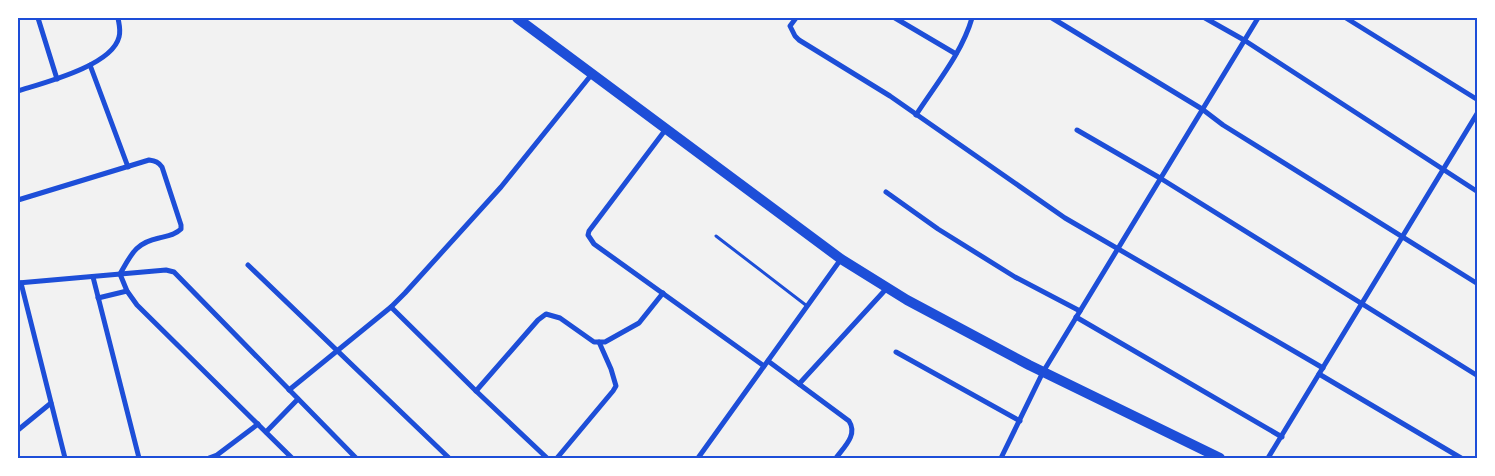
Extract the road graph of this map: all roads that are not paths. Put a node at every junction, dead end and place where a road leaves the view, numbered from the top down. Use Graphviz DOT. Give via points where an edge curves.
graph roads {
  1 [pos="38,18"];
  2 [pos="118,18"];
  3 [pos="517,18"];
  4 [pos="796,18"];
  5 [pos="895,18"];
  6 [pos="972,18"];
  7 [pos="1052,18"];
  8 [pos="1205,18"];
  9 [pos="1258,18"];
  10 [pos="1346,18"];
  11 [pos="1244,40"];
  12 [pos="956,54"];
  13 [pos="90,65"];
  14 [pos="592,73"];
  15 [pos="57,79"];
  16 [pos="18,91"];
  17 [pos="1478,100"];
  18 [pos="1202,109"];
  19 [pos="1478,112"];
  20 [pos="916,115"];
  21 [pos="666,129"];
  22 [pos="1077,130"];
  23 [pos="128,168"];
  24 [pos="1442,169"];
  25 [pos="1160,178"];
  26 [pos="886,192"];
  27 [pos="1478,192"];
  28 [pos="18,200"];
  29 [pos="716,236"];
  30 [pos="1402,237"];
  31 [pos="1118,248"];
  32 [pos="841,259"];
  33 [pos="248,265"];
  34 [pos="120,274"];
  35 [pos="92,277"];
  36 [pos="19,283"];
  37 [pos="1478,284"];
  38 [pos="887,288"];
  39 [pos="127,291"];
  40 [pos="663,293"];
  41 [pos="98,298"];
  42 [pos="1360,303"];
  43 [pos="807,306"];
  44 [pos="391,307"];
  45 [pos="1080,311"];
  46 [pos="1076,317"];
  47 [pos="599,342"];
  48 [pos="336,351"];
  49 [pos="896,352"];
  50 [pos="766,363"];
  51 [pos="1323,368"];
  52 [pos="1043,372"];
  53 [pos="1319,374"];
  54 [pos="1478,376"];
  55 [pos="798,384"];
  56 [pos="289,390"];
  57 [pos="476,392"];
  58 [pos="298,399"];
  59 [pos="51,403"];
  60 [pos="1020,421"];
  61 [pos="258,424"];
  62 [pos="18,430"];
  63 [pos="266,432"];
  64 [pos="1282,437"];
  65 [pos="218,457"];
  66 [pos="65,458"];
  67 [pos="139,458"];
  68 [pos="209,458"];
  69 [pos="292,458"];
  70 [pos="356,458"];
  71 [pos="449,458"];
  72 [pos="547,458"];
  73 [pos="557,458"];
  74 [pos="698,458"];
  75 [pos="836,458"];
  76 [pos="1001,458"];
  77 [pos="1220,458"];
  78 [pos="1268,458"];
  79 [pos="1461,458"];
  1 -- 15 [label="street"];
  2 -- 13 [label="street" via="117,43"];
  3 -- 14 [label="highway"];
  4 -- 20 [label="street" via="790,26 794,36"];
  5 -- 12 [label="street"];
  6 -- 12 [label="street"];
  7 -- 18 [label="street"];
  8 -- 11 [label="street"];
  9 -- 11 [label="street"];
  10 -- 17 [label="street"];
  11 -- 18 [label="street"];
  11 -- 24 [label="street"];
  12 -- 20 [label="street"];
  13 -- 15 [label="street"];
  13 -- 23 [label="street"];
  14 -- 21 [label="highway"];
  14 -- 44 [label="street" via="501,187"];
  15 -- 16 [label="street"];
  18 -- 25 [label="street"];
  18 -- 30 [label="street" via="1223,126"];
  19 -- 24 [label="street"];
  20 -- 31 [label="street" via="1065,218"];
  21 -- 32 [label="highway"];
  21 -- 40 [label="street" via="588,235 594,244"];
  22 -- 25 [label="street"];
  23 -- 28 [label="street"];
  23 -- 34 [label="street" via="149,160 159,163 181,229 138,246"];
  24 -- 27 [label="street"];
  24 -- 30 [label="street"];
  25 -- 31 [label="street"];
  25 -- 42 [label="street"];
  26 -- 45 [label="street" via="938,230"];
  29 -- 43 [label="lane"];
  30 -- 37 [label="street"];
  30 -- 42 [label="street"];
  31 -- 45 [label="street"];
  31 -- 51 [label="street"];
  32 -- 38 [label="highway"];
  32 -- 43 [label="street"];
  33 -- 48 [label="street"];
  34 -- 35 [label="street"];
  34 -- 39 [label="street"];
  34 -- 56 [label="street" via="174,272"];
  35 -- 36 [label="street"];
  35 -- 41 [label="street"];
  36 -- 59 [label="street"];
  38 -- 52 [label="highway"];
  38 -- 55 [label="street"];
  39 -- 41 [label="street"];
  39 -- 61 [label="street" via="137,305"];
  40 -- 47 [label="street" via="634,327"];
  40 -- 50 [label="street"];
  41 -- 67 [label="street"];
  42 -- 51 [label="street"];
  42 -- 54 [label="street"];
  43 -- 50 [label="street"];
  44 -- 48 [label="street"];
  44 -- 57 [label="street"];
  45 -- 46 [label="street"];
  46 -- 52 [label="street"];
  46 -- 64 [label="street"];
  47 -- 57 [label="street" via="560,318 546,314"];
  47 -- 73 [label="street" via="616,386"];
  48 -- 56 [label="street"];
  48 -- 71 [label="street"];
  49 -- 60 [label="street"];
  50 -- 55 [label="street"];
  50 -- 74 [label="street"];
  51 -- 53 [label="street"];
  52 -- 60 [label="street"];
  52 -- 77 [label="highway"];
  53 -- 64 [label="street"];
  53 -- 79 [label="street"];
  55 -- 75 [label="street" via="849,421 852,434"];
  56 -- 58 [label="street"];
  57 -- 72 [label="street"];
  58 -- 63 [label="street"];
  58 -- 70 [label="street"];
  59 -- 62 [label="street"];
  59 -- 66 [label="street"];
  60 -- 76 [label="street"];
  61 -- 63 [label="street"];
  61 -- 65 [label="street"];
  63 -- 69 [label="street"];
  64 -- 78 [label="street"];
  65 -- 68 [label="street"];
}
